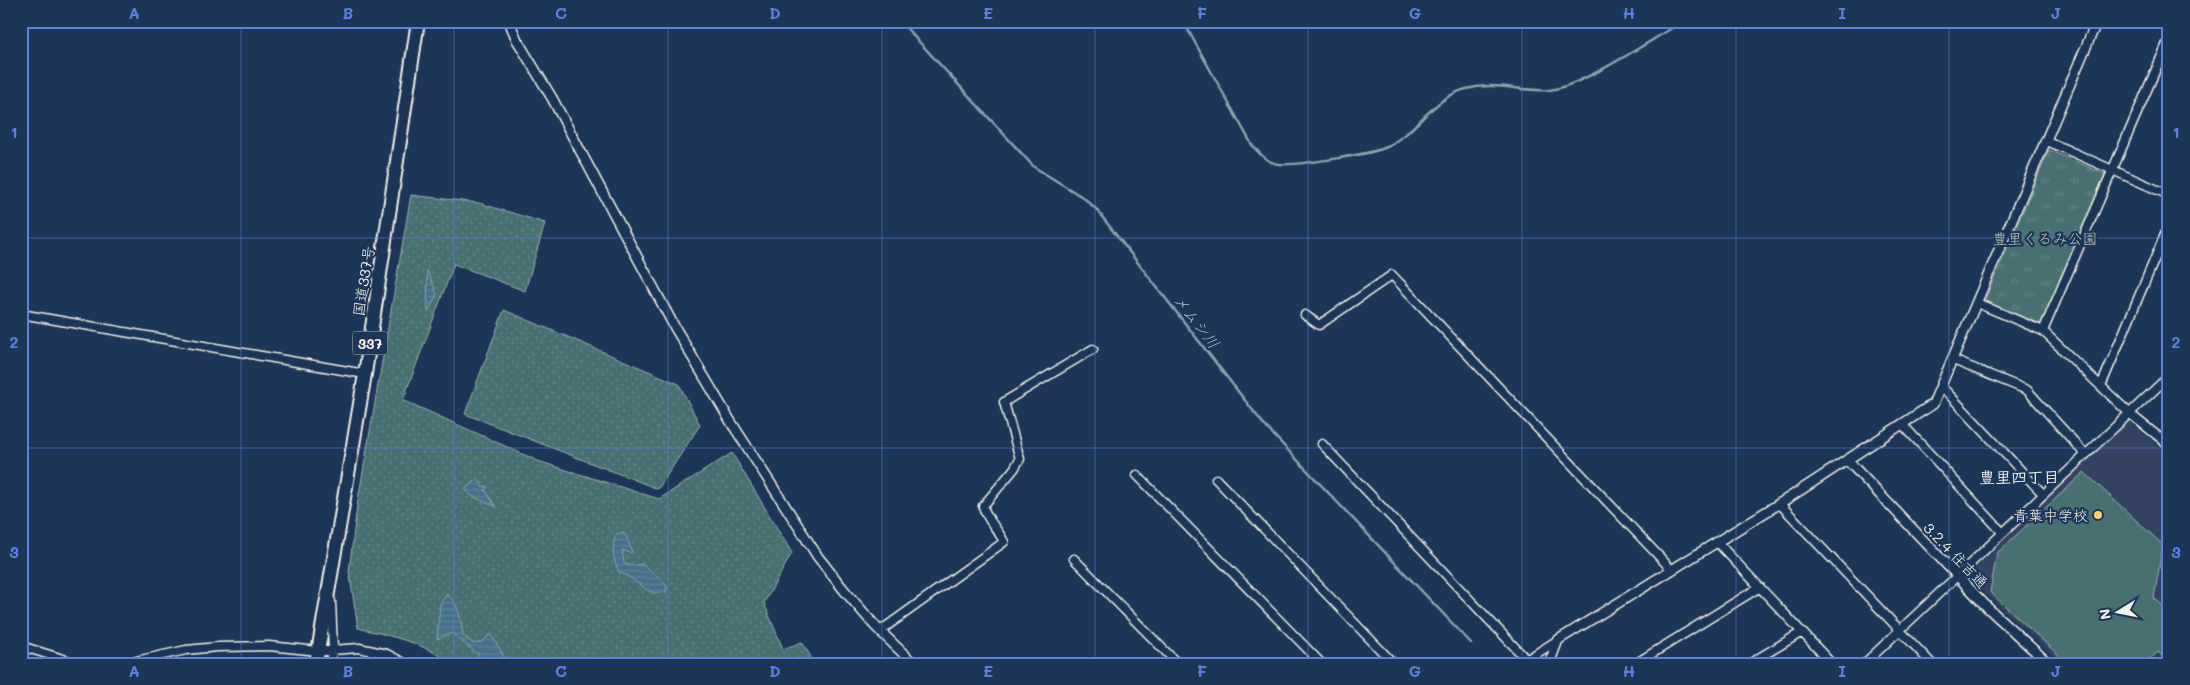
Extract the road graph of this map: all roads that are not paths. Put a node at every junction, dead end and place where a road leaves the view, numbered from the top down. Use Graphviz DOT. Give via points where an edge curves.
graph roads {
  1 [pos="418,21"];
  2 [pos="509,21"];
  3 [pos="2097,21"];
  4 [pos="2169,39"];
  5 [pos="2047,141"];
  6 [pos="2111,170"];
  7 [pos="2169,195"];
  8 [pos="2169,225"];
  9 [pos="1977,304"];
  10 [pos="21,314"];
  11 [pos="1305,315"];
  12 [pos="2043,331"];
  13 [pos="1093,349"];
  14 [pos="1953,360"];
  15 [pos="365,374"];
  16 [pos="2169,376"];
  17 [pos="2101,386"];
  18 [pos="1942,387"];
  19 [pos="2129,413"];
  20 [pos="1903,425"];
  21 [pos="1322,444"];
  22 [pos="2169,446"];
  23 [pos="2085,454"];
  24 [pos="1847,460"];
  25 [pos="1137,475"];
  26 [pos="1216,479"];
  27 [pos="2043,494"];
  28 [pos="1780,504"];
  29 [pos="2002,532"];
  30 [pos="1717,542"];
  31 [pos="1074,559"];
  32 [pos="1672,570"];
  33 [pos="1957,575"];
  34 [pos="330,582"];
  35 [pos="1760,587"];
  36 [pos="1900,630"];
  37 [pos="880,631"];
  38 [pos="1802,632"];
  39 [pos="1558,640"];
  40 [pos="21,646"];
  41 [pos="333,650"];
  42 [pos="317,658"];
  43 [pos="1523,662"];
  44 [pos="79,664"];
  45 [pos="122,664"];
  46 [pos="330,664"];
  47 [pos="406,664"];
  48 [pos="914,664"];
  49 [pos="1178,664"];
  50 [pos="1322,664"];
  51 [pos="1394,664"];
  52 [pos="1549,664"];
  53 [pos="1635,664"];
  54 [pos="1749,664"];
  55 [pos="1832,664"];
  56 [pos="1864,664"];
  57 [pos="1932,664"];
  58 [pos="2049,664"];
  1 -- 15 [label="highway, 国道337号 / 337"];
  2 -- 37 [label="street" via="710,388 818,557"];
  3 -- 5 [label="street"];
  4 -- 6 [label="street"];
  5 -- 6 [label="street"];
  5 -- 9 [label="street"];
  6 -- 7 [label="street"];
  6 -- 12 [label="street"];
  8 -- 17 [label="street"];
  9 -- 12 [label="street"];
  9 -- 14 [label="street"];
  10 -- 15 [label="street"];
  11 -- 32 [label="street" via="1319,325 1392,275"];
  12 -- 17 [label="street"];
  13 -- 37 [label="street" via="1004,402 1020,459 983,506 984,513 1004,542"];
  14 -- 18 [label="street"];
  14 -- 23 [label="street" via="2027,390"];
  15 -- 34 [label="highway, 国道337号 / 337"];
  16 -- 19 [label="street"];
  17 -- 19 [label="street"];
  18 -- 20 [label="street" via="1933,404"];
  18 -- 27 [label="street"];
  19 -- 22 [label="street"];
  19 -- 23 [label="street"];
  20 -- 24 [label="street"];
  20 -- 29 [label="street"];
  21 -- 43 [label="street"];
  23 -- 27 [label="street"];
  24 -- 28 [label="street"];
  24 -- 33 [label="street, 3.2.4 住吉通"];
  25 -- 50 [label="street"];
  26 -- 51 [label="street"];
  27 -- 29 [label="street"];
  28 -- 30 [label="street"];
  28 -- 36 [label="street"];
  29 -- 33 [label="street"];
  30 -- 32 [label="street"];
  30 -- 35 [label="street"];
  31 -- 49 [label="street"];
  32 -- 39 [label="street"];
  33 -- 36 [label="street"];
  33 -- 58 [label="street, 3.2.4 住吉通"];
  34 -- 41 [label="street"];
  34 -- 42 [label="highway, 国道337号 / 337"];
  35 -- 38 [label="street"];
  35 -- 53 [label="street"];
  36 -- 56 [label="street"];
  36 -- 57 [label="street"];
  37 -- 48 [label="street"];
  38 -- 54 [label="street"];
  38 -- 55 [label="street"];
  39 -- 43 [label="street"];
  39 -- 52 [label="street"];
  40 -- 44 [label="street"];
  41 -- 42 [label="street"];
  41 -- 46 [label="street"];
  41 -- 47 [label="street" via="368,650"];
  42 -- 45 [label="street" via="269,646 217,647 186,650"];
}
